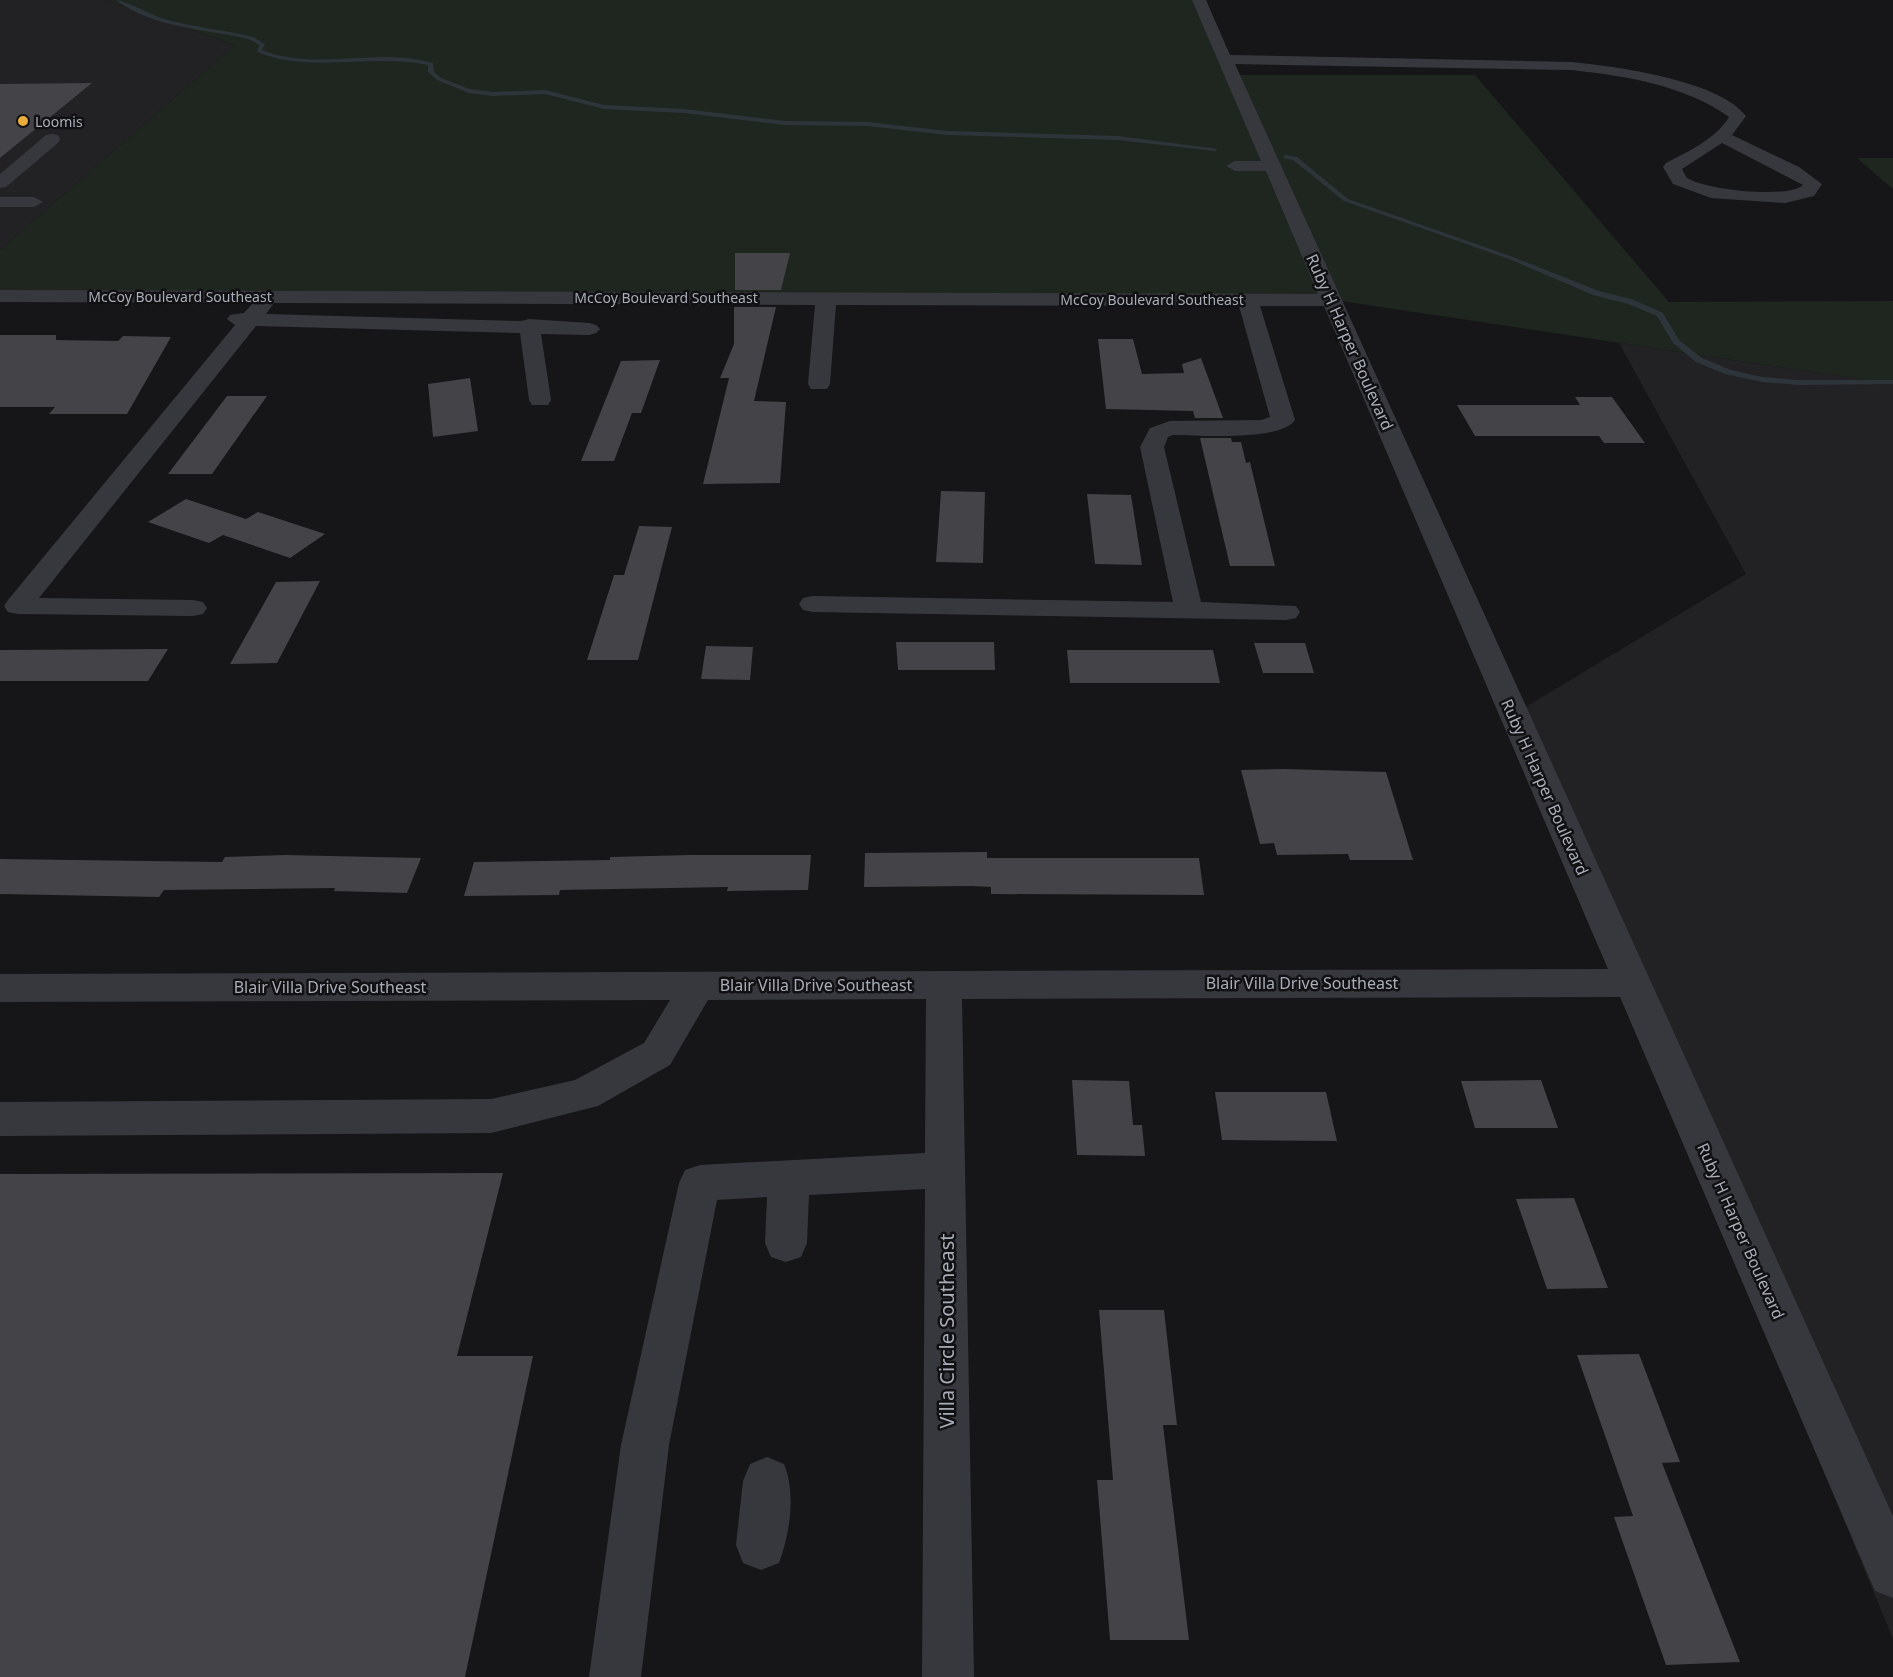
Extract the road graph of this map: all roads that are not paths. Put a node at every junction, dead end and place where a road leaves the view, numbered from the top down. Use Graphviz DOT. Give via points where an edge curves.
graph roads {
  1 [pos="1199,0"];
  2 [pos="1225,59"];
  3 [pos="1721,136"];
  4 [pos="52,139"];
  5 [pos="1235,166"];
  6 [pos="1272,166"];
  7 [pos="0,183"];
  8 [pos="0,202"];
  9 [pos="34,202"];
  10 [pos="0,296"];
  11 [pos="269,297"];
  12 [pos="826,297"];
  13 [pos="1248,300"];
  14 [pos="1332,300"];
  15 [pos="217,319"];
  16 [pos="251,320"];
  17 [pos="529,325"];
  18 [pos="589,329"];
  19 [pos="819,384"];
  20 [pos="540,400"];
  21 [pos="813,604"];
  22 [pos="193,608"];
  23 [pos="1190,610"];
  24 [pos="1286,612"];
  25 [pos="1631,983"];
  26 [pos="944,984"];
  27 [pos="698,985"];
  28 [pos="0,988"];
  29 [pos="0,1119"];
  30 [pos="946,1170"];
  31 [pos="789,1179"];
  32 [pos="786,1243"];
  33 [pos="767,1481"];
  34 [pos="761,1545"];
  35 [pos="1893,1573"];
  36 [pos="615,1677"];
  37 [pos="948,1677"];
  1 -- 2 [label="street, Ruby H Harper Boulevard"];
  2 -- 3 [label="street" via="1613,70 1711,97 1738,116"];
  2 -- 6 [label="street, Ruby H Harper Boulevard"];
  3 -- 3 [label="street" via="1672,167 1679,180 1711,194 1750,198 1785,198 1808,192 1813,183"];
  4 -- 7 [label="street"];
  5 -- 6 [label="street"];
  6 -- 14 [label="street, Ruby H Harper Boulevard"];
  8 -- 9 [label="street"];
  10 -- 11 [label="street, McCoy Boulevard Southeast"];
  11 -- 12 [label="street, McCoy Boulevard Southeast"];
  11 -- 16 [label="street"];
  12 -- 13 [label="street, McCoy Boulevard Southeast"];
  12 -- 19 [label="street"];
  13 -- 14 [label="street, McCoy Boulevard Southeast"];
  13 -- 23 [label="street" via="1283,420 1264,427 1170,428 1158,433 1152,447"];
  14 -- 25 [label="street, Ruby H Harper Boulevard"];
  15 -- 16 [label="street"];
  16 -- 17 [label="street"];
  16 -- 22 [label="street" via="18,606"];
  17 -- 18 [label="street"];
  17 -- 20 [label="street"];
  21 -- 23 [label="street"];
  23 -- 24 [label="street"];
  25 -- 26 [label="street, Blair Villa Drive Southeast"];
  25 -- 35 [label="street, Ruby H Harper Boulevard"];
  26 -- 27 [label="street, Blair Villa Drive Southeast"];
  26 -- 30 [label="street, Villa Circle Southeast"];
  27 -- 28 [label="street, Blair Villa Drive Southeast"];
  27 -- 29 [label="street" via="657,1054 584,1094 491,1116"];
  30 -- 31 [label="street"];
  30 -- 37 [label="street, Villa Circle Southeast"];
  31 -- 32 [label="street"];
  31 -- 36 [label="street" via="700,1184 645,1445"];
  33 -- 34 [label="street"];
}
